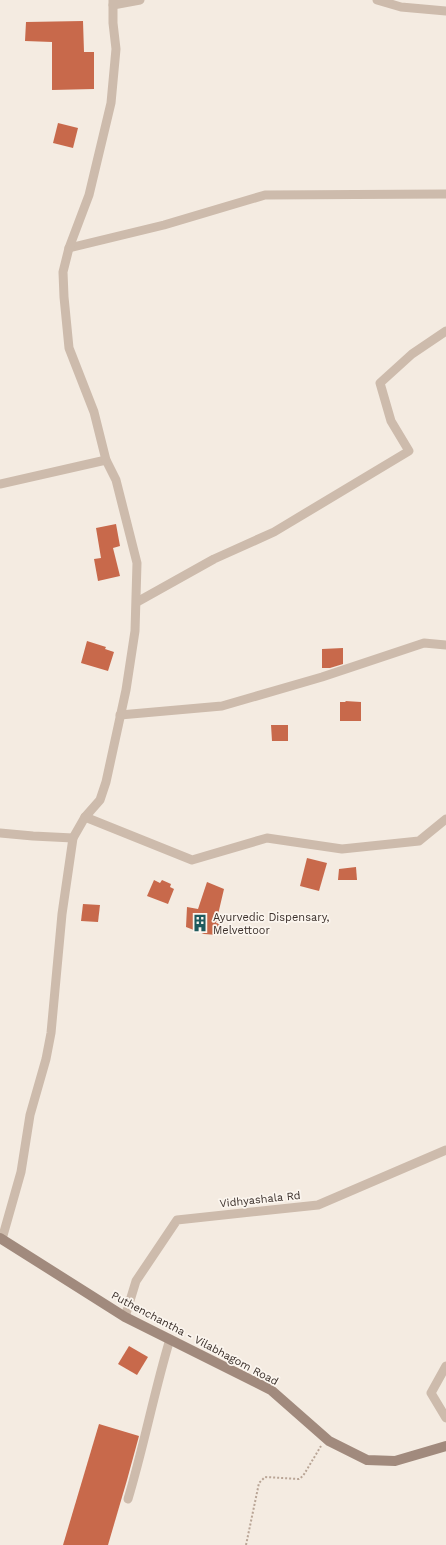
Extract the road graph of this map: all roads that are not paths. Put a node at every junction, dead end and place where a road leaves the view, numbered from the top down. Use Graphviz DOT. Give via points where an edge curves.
graph roads {
  1 [pos="140,0"];
  2 [pos="377,0"];
  3 [pos="113,3"];
  4 [pos="446,12"];
  5 [pos="446,194"];
  6 [pos="69,248"];
  7 [pos="446,331"];
  8 [pos="106,460"];
  9 [pos="0,484"];
  10 [pos="136,602"];
  11 [pos="446,645"];
  12 [pos="120,716"];
  13 [pos="84,817"];
  14 [pos="446,819"];
  15 [pos="0,833"];
  16 [pos="73,838"];
  17 [pos="446,1150"];
  18 [pos="1,1239"];
  19 [pos="125,1317"];
  20 [pos="170,1339"];
  21 [pos="446,1366"];
  22 [pos="446,1418"];
  23 [pos="446,1446"];
  24 [pos="128,1499"];
  1 -- 3 [label="street"];
  2 -- 4 [label="street" via="401,7"];
  3 -- 6 [label="street" via="116,49 111,103 89,196"];
  5 -- 6 [label="street" via="266,195 164,225"];
  6 -- 8 [label="street" via="63,272 69,348 94,412"];
  7 -- 10 [label="street" via="412,354 380,383 391,421 409,451 274,532 214,559"];
  8 -- 9 [label="street"];
  8 -- 10 [label="street" via="116,480 137,563"];
  10 -- 12 [label="street" via="134,638"];
  11 -- 12 [label="street" via="424,643 322,677 222,706"];
  12 -- 13 [label="street" via="100,800"];
  13 -- 14 [label="street" via="192,860 267,838 342,849 419,841"];
  13 -- 16 [label="street"];
  15 -- 16 [label="street"];
  16 -- 18 [label="street" via="46,1059 30,1115 21,1172"];
  17 -- 19 [label="street, Vidhyashala Rd" via="318,1205 177,1220 136,1280"];
  18 -- 19 [label="main road, Puthenchantha - Vilabhagom Road"];
  19 -- 20 [label="main road, Puthenchantha - Vilabhagom Road"];
  20 -- 23 [label="main road, Puthenchantha - Vilabhagom Road" via="271,1390 326,1439 367,1460 395,1461"];
  20 -- 24 [label="street"];
  21 -- 22 [label="street" via="431,1393"];
}
